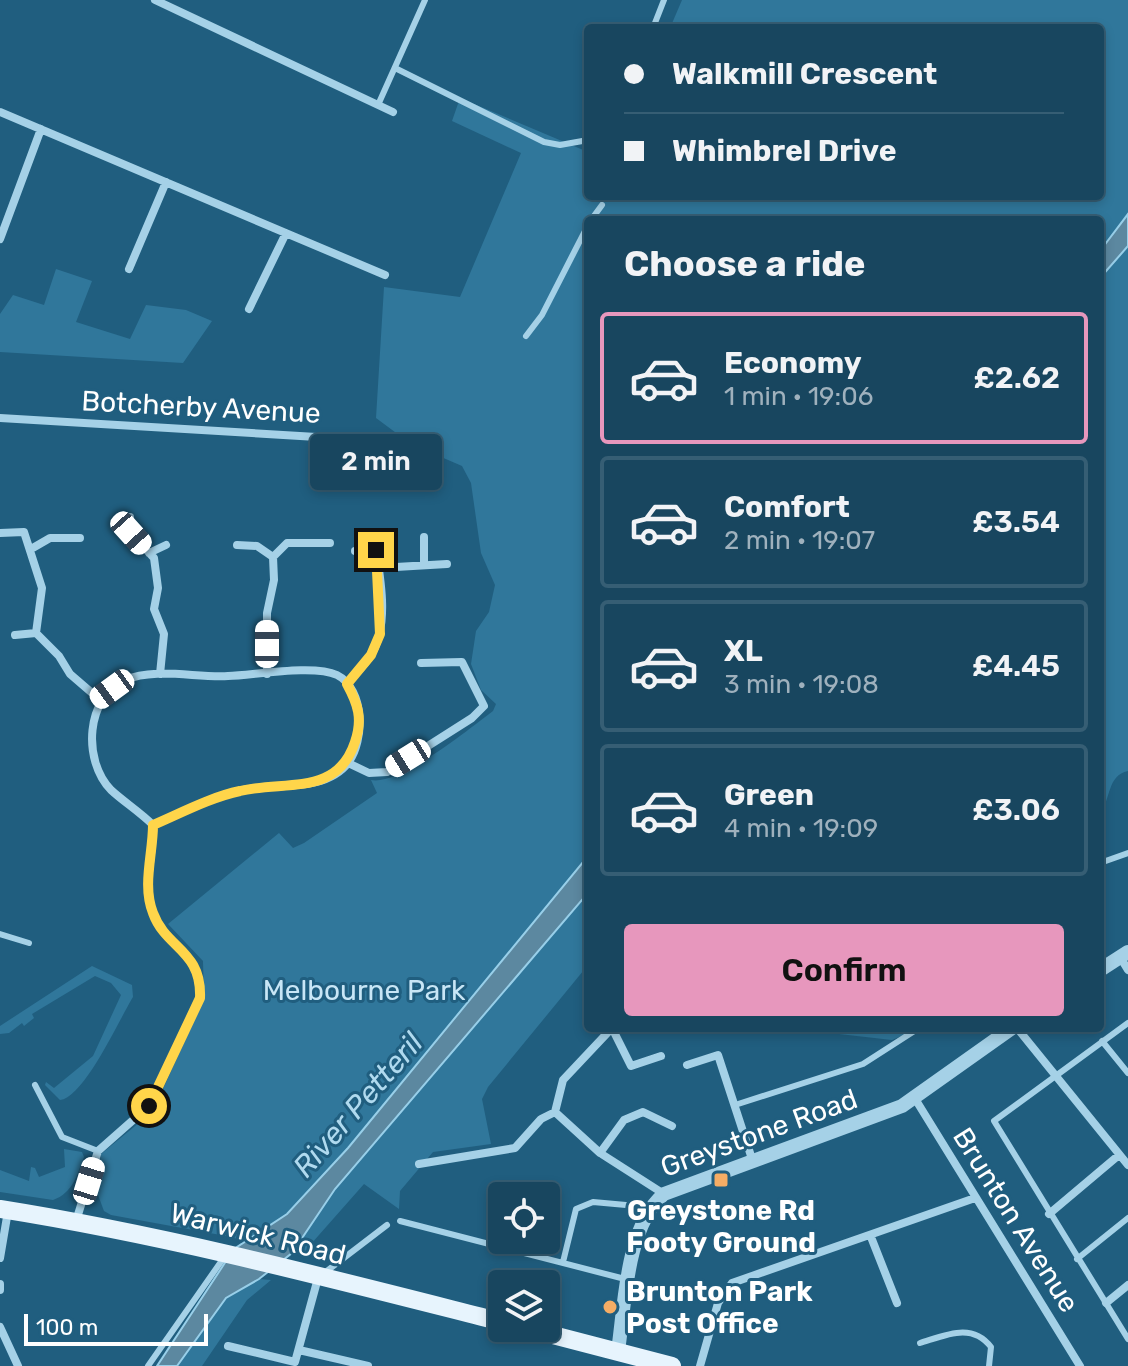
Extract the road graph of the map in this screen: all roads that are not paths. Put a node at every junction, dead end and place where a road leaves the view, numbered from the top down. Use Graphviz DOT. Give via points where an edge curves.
graph roads {
  1 [pos="155,0"];
  2 [pos="425,0"];
  3 [pos="664,0"];
  4 [pos="655,24"];
  5 [pos="395,68"];
  6 [pos="378,105"];
  7 [pos="0,112"];
  8 [pos="393,112"];
  9 [pos="41,129"];
  10 [pos="584,141"];
  11 [pos="166,182"];
  12 [pos="602,205"];
  13 [pos="594,216"];
  14 [pos="584,232"];
  15 [pos="286,233"];
  16 [pos="0,239"];
  17 [pos="129,269"];
  18 [pos="385,275"];
  19 [pos="249,309"];
  20 [pos="526,336"];
  21 [pos="0,418"];
  22 [pos="400,442"];
  23 [pos="130,517"];
  24 [pos="0,533"];
  25 [pos="424,537"];
  26 [pos="80,538"];
  27 [pos="330,543"];
  28 [pos="166,545"];
  29 [pos="237,545"];
  30 [pos="31,549"];
  31 [pos="355,551"];
  32 [pos="149,553"];
  33 [pos="273,557"];
  34 [pos="447,564"];
  35 [pos="424,565"];
  36 [pos="379,568"];
  37 [pos="36,633"];
  38 [pos="15,635"];
  39 [pos="421,663"];
  40 [pos="160,674"];
  41 [pos="267,674"];
  42 [pos="347,684"];
  43 [pos="99,699"];
  44 [pos="348,763"];
  45 [pos="153,825"];
  46 [pos="1128,853"];
  47 [pos="1104,862"];
  48 [pos="0,934"];
  49 [pos="29,943"];
  50 [pos="1125,960"];
  51 [pos="1104,968"];
  52 [pos="1128,1023"];
  53 [pos="608,1032"];
  54 [pos="614,1032"];
  55 [pos="913,1032"];
  56 [pos="1009,1032"];
  57 [pos="1018,1032"];
  58 [pos="1102,1041"];
  59 [pos="661,1056"];
  60 [pos="687,1065"];
  61 [pos="1128,1073"];
  62 [pos="1056,1076"];
  63 [pos="35,1085"];
  64 [pos="914,1097"];
  65 [pos="735,1105"];
  66 [pos="555,1112"];
  67 [pos="672,1126"];
  68 [pos="98,1151"];
  69 [pos="600,1153"];
  70 [pos="1119,1155"];
  71 [pos="753,1162"];
  72 [pos="419,1164"];
  73 [pos="1128,1165"];
  74 [pos="664,1194"];
  75 [pos="975,1198"];
  76 [pos="648,1207"];
  77 [pos="4,1210"];
  78 [pos="1049,1214"];
  79 [pos="1128,1218"];
  80 [pos="76,1221"];
  81 [pos="400,1221"];
  82 [pos="387,1225"];
  83 [pos="871,1237"];
  84 [pos="228,1253"];
  85 [pos="0,1258"];
  86 [pos="1077,1259"];
  87 [pos="563,1262"];
  88 [pos="318,1278"];
  89 [pos="628,1280"];
  90 [pos="1128,1285"];
  91 [pos="897,1303"];
  92 [pos="1106,1303"];
  93 [pos="488,1319"];
  94 [pos="0,1327"];
  95 [pos="560,1338"];
  96 [pos="1128,1339"];
  97 [pos="920,1343"];
  98 [pos="228,1346"];
  99 [pos="299,1350"];
  100 [pos="624,1357"];
  101 [pos="989,1365"];
  102 [pos="18,1366"];
  103 [pos="148,1366"];
  104 [pos="368,1366"];
  105 [pos="672,1366"];
  106 [pos="700,1366"];
  107 [pos="1001,1366"];
  108 [pos="1080,1366"];
  1 -- 6 [label="street"];
  2 -- 5 [label="lane"];
  3 -- 4 [label="lane"];
  5 -- 6 [label="lane"];
  5 -- 10 [label="lane" via="544,142"];
  6 -- 8 [label="street"];
  7 -- 9 [label="street"];
  9 -- 11 [label="street"];
  9 -- 16 [label="street"];
  11 -- 15 [label="street"];
  11 -- 17 [label="street"];
  12 -- 13 [label="lane"];
  14 -- 20 [label="lane"];
  15 -- 18 [label="street"];
  15 -- 19 [label="street"];
  21 -- 22 [label="street, Botcherby Avenue"];
  23 -- 32 [label="street" via="131,533"];
  24 -- 30 [label="street" via="24,532"];
  25 -- 35 [label="street"];
  26 -- 30 [label="street" via="50,538"];
  27 -- 33 [label="street" via="287,543"];
  28 -- 32 [label="street"];
  29 -- 33 [label="street" via="257,546"];
  30 -- 37 [label="street" via="42,588"];
  31 -- 36 [label="street" via="376,550"];
  32 -- 40 [label="street" via="158,588 154,609 164,634"];
  33 -- 41 [label="street"];
  34 -- 35 [label="street"];
  35 -- 36 [label="street"];
  36 -- 42 [label="street" via="380,634 371,655"];
  37 -- 38 [label="street"];
  37 -- 43 [label="street"];
  39 -- 44 [label="street" via="462,662 484,706 387,772 369,773"];
  40 -- 41 [label="street"];
  40 -- 43 [label="street" via="125,680"];
  41 -- 42 [label="street" via="310,671 336,675"];
  42 -- 44 [label="street" via="360,707"];
  43 -- 45 [label="street" via="95,756 109,788"];
  44 -- 45 [label="street" via="324,779 239,791"];
  45 -- 68 [label="street" via="151,910 158,926 188,954 201,979 200,998 149,1106"];
  46 -- 47 [label="lane"];
  48 -- 49 [label="lane"];
  50 -- 51 [label="street"];
  52 -- 58 [label="lane"];
  53 -- 66 [label="street" via="563,1080"];
  54 -- 59 [label="street" via="631,1066"];
  55 -- 65 [label="lane" via="863,1064"];
  56 -- 64 [label="street, Greystone Road"];
  57 -- 62 [label="street"];
  58 -- 61 [label="lane"];
  58 -- 62 [label="lane"];
  60 -- 65 [label="street" via="718,1055"];
  62 -- 70 [label="street"];
  62 -- 78 [label="lane" via="994,1121"];
  63 -- 68 [label="lane" via="62,1137"];
  64 -- 71 [label="street, Greystone Road" via="879,1116"];
  64 -- 75 [label="street, Brunton Avenue"];
  65 -- 71 [label="street"];
  66 -- 69 [label="street"];
  66 -- 72 [label="street" via="541,1119 515,1148"];
  67 -- 69 [label="street" via="643,1112 624,1120"];
  68 -- 80 [label="street"];
  69 -- 74 [label="street"];
  70 -- 73 [label="street"];
  70 -- 78 [label="street"];
  71 -- 74 [label="street, Greystone Road"];
  74 -- 76 [label="street, Greystone Road"];
  75 -- 83 [label="street"];
  75 -- 108 [label="street, Brunton Avenue"];
  76 -- 87 [label="lane" via="593,1202 576,1209"];
  76 -- 89 [label="street, Greystone Road"];
  77 -- 80 [label="main road, Warwick Road"];
  77 -- 85 [label="street"];
  78 -- 86 [label="lane"];
  79 -- 86 [label="lane"];
  80 -- 84 [label="main road, Warwick Road"];
  81 -- 87 [label="lane"];
  82 -- 88 [label="lane"];
  83 -- 91 [label="street"];
  83 -- 106 [label="street" via="732,1283 718,1303"];
  84 -- 88 [label="main road, Warwick Road"];
  84 -- 103 [label="lane"];
  86 -- 92 [label="lane"];
  87 -- 89 [label="lane"];
  88 -- 93 [label="main road, Warwick Road"];
  88 -- 99 [label="street"];
  89 -- 100 [label="street, Greystone Road"];
  90 -- 92 [label="street"];
  92 -- 96 [label="lane"];
  94 -- 102 [label="street"];
  95 -- 100 [label="main road"];
  97 -- 101 [label="lane" via="971,1332 991,1347"];
  98 -- 99 [label="street" via="295,1362"];
  99 -- 104 [label="street"];
  100 -- 105 [label="main road"];
  101 -- 107 [label="lane"];
}
